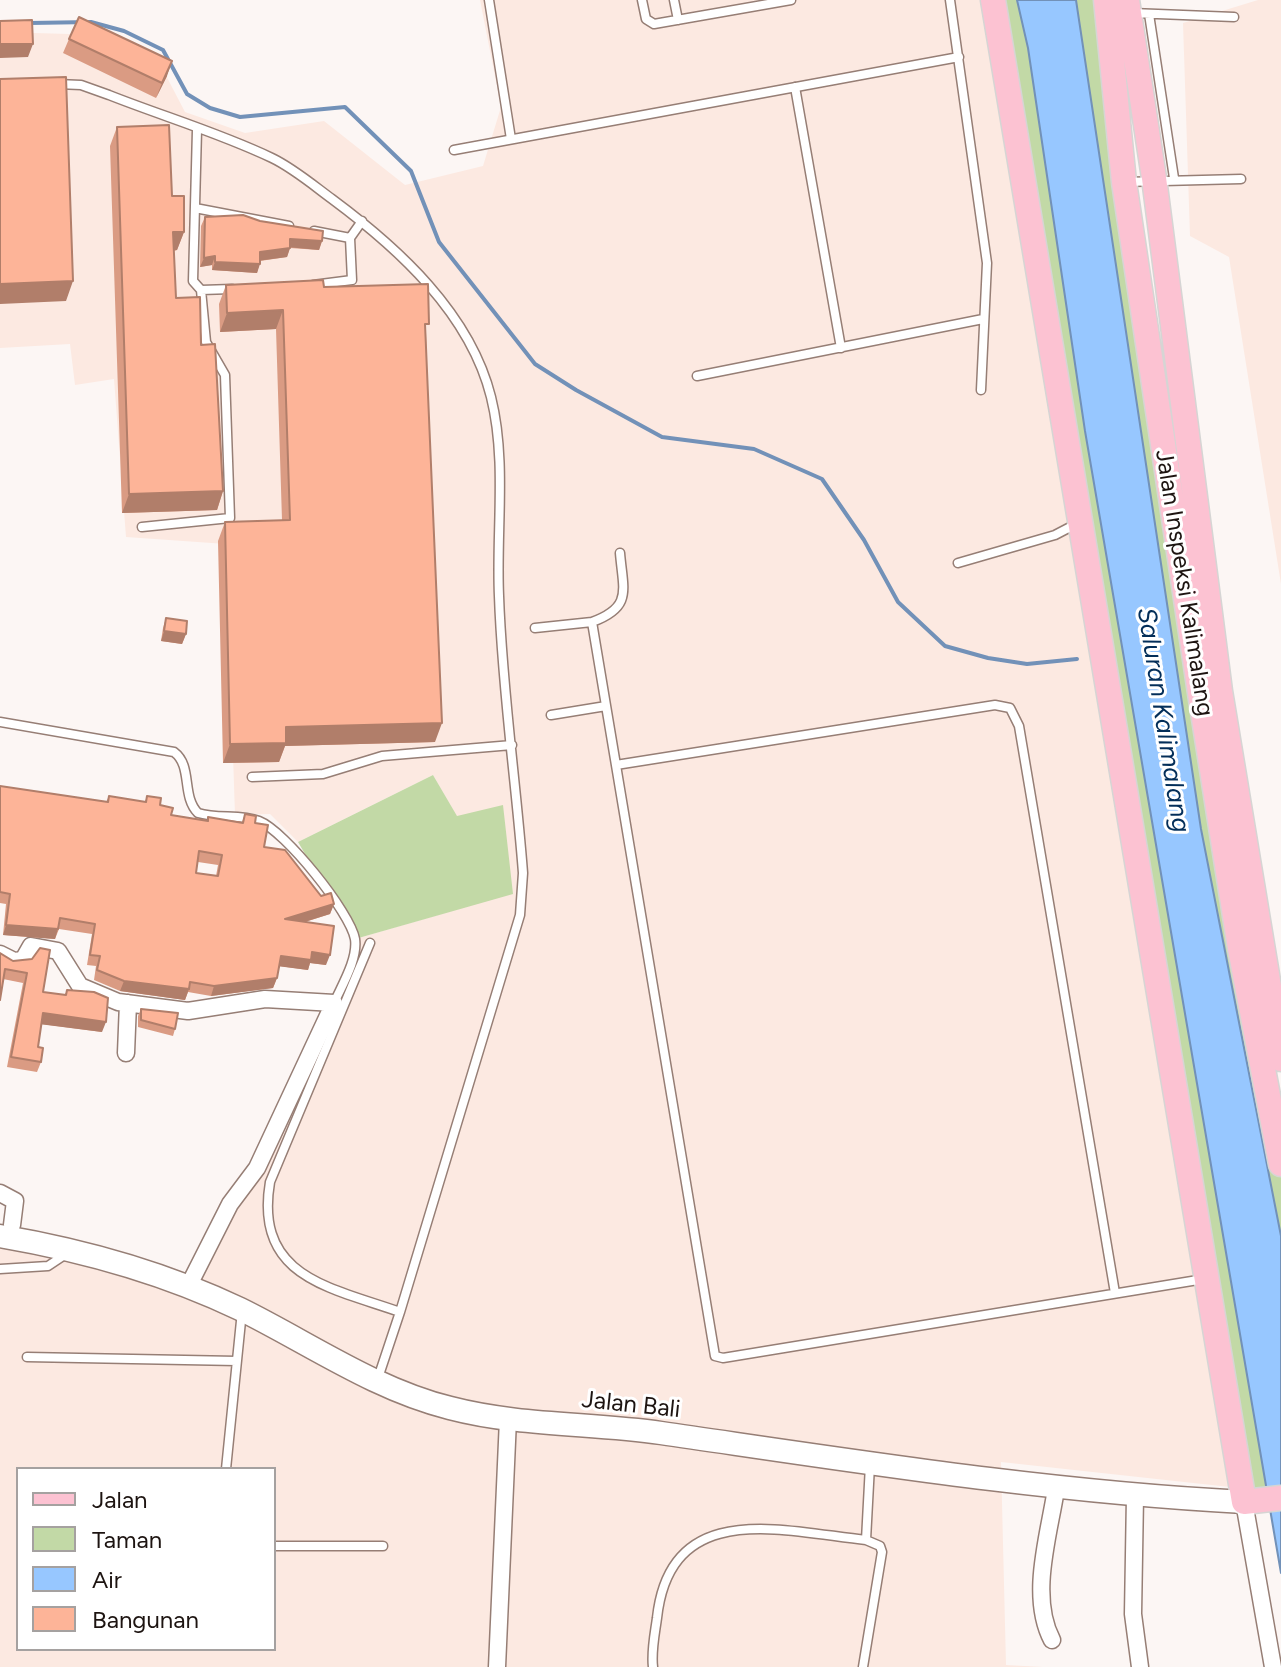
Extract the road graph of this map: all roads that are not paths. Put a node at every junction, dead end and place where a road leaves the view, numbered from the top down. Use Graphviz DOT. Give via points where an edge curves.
graph roads {
  1 [pos="489,0"];
  2 [pos="642,0"];
  3 [pos="674,0"];
  4 [pos="786,0"];
  5 [pos="950,0"];
  6 [pos="993,0"];
  7 [pos="1123,8"];
  8 [pos="1234,17"];
  9 [pos="678,20"];
  10 [pos="959,57"];
  11 [pos="51,84"];
  12 [pos="795,87"];
  13 [pos="197,130"];
  14 [pos="511,139"];
  15 [pos="454,150"];
  16 [pos="1164,178"];
  17 [pos="1241,179"];
  18 [pos="1124,182"];
  19 [pos="195,208"];
  20 [pos="362,221"];
  21 [pos="350,238"];
  22 [pos="304,285"];
  23 [pos="245,288"];
  24 [pos="201,290"];
  25 [pos="983,319"];
  26 [pos="841,348"];
  27 [pos="1175,352"];
  28 [pos="1150,355"];
  29 [pos="697,376"];
  30 [pos="981,390"];
  31 [pos="1082,522"];
  32 [pos="142,527"];
  33 [pos="620,553"];
  34 [pos="958,563"];
  35 [pos="592,622"];
  36 [pos="535,628"];
  37 [pos="1210,692"];
  38 [pos="606,706"];
  39 [pos="551,715"];
  40 [pos="0,722"];
  41 [pos="512,745"];
  42 [pos="616,765"];
  43 [pos="252,777"];
  44 [pos="370,943"];
  45 [pos="1250,947"];
  46 [pos="0,954"];
  47 [pos="128,1003"];
  48 [pos="334,1003"];
  49 [pos="126,1053"];
  50 [pos="1281,1059"];
  51 [pos="1276,1105"];
  52 [pos="1281,1164"];
  53 [pos="0,1193"];
  54 [pos="4,1227"];
  55 [pos="70,1251"];
  56 [pos="0,1269"];
  57 [pos="1208,1279"];
  58 [pos="189,1285"];
  59 [pos="1115,1293"];
  60 [pos="242,1310"];
  61 [pos="400,1312"];
  62 [pos="27,1357"];
  63 [pos="237,1361"];
  64 [pos="376,1381"];
  65 [pos="508,1419"];
  66 [pos="870,1464"];
  67 [pos="226,1467"];
  68 [pos="1056,1489"];
  69 [pos="1135,1496"];
  70 [pos="1261,1501"];
  71 [pos="866,1540"];
  72 [pos="276,1546"];
  73 [pos="383,1546"];
  74 [pos="1052,1640"];
  75 [pos="497,1667"];
  76 [pos="653,1667"];
  77 [pos="863,1667"];
  78 [pos="1140,1667"];
  79 [pos="1273,1667"];
  1 -- 14 [label="lane"];
  2 -- 9 [label="lane" via="649,22"];
  3 -- 9 [label="lane"];
  4 -- 9 [label="lane"];
  5 -- 10 [label="lane"];
  6 -- 31 [label="main road"];
  7 -- 8 [label="lane"];
  7 -- 16 [label="main road, Jalan Inspeksi Kalimalang"];
  7 -- 18 [label="main road, Jalan Inspeksi Kalimalang"];
  10 -- 12 [label="lane"];
  10 -- 25 [label="lane" via="987,263"];
  11 -- 13 [label="lane" via="81,85"];
  12 -- 14 [label="lane"];
  12 -- 26 [label="lane"];
  13 -- 19 [label="lane"];
  13 -- 20 [label="lane" via="273,158"];
  14 -- 15 [label="lane"];
  16 -- 17 [label="lane"];
  16 -- 18 [label="lane"];
  16 -- 27 [label="main road, Jalan Inspeksi Kalimalang"];
  18 -- 28 [label="main road, Jalan Inspeksi Kalimalang"];
  19 -- 21 [label="lane"];
  19 -- 24 [label="lane" via="193,281"];
  20 -- 21 [label="lane"];
  20 -- 41 [label="lane" via="386,240 450,314 491,395 497,433 499,597"];
  21 -- 22 [label="lane" via="352,280"];
  23 -- 24 [label="lane"];
  24 -- 32 [label="lane" via="206,342 225,375 230,521"];
  25 -- 26 [label="lane"];
  25 -- 30 [label="lane"];
  26 -- 29 [label="lane"];
  27 -- 28 [label="main road"];
  27 -- 37 [label="main road, Jalan Inspeksi Kalimalang"];
  28 -- 37 [label="main road, Jalan Inspeksi Kalimalang"];
  31 -- 34 [label="lane"];
  31 -- 57 [label="main road"];
  33 -- 35 [label="lane" via="622,603 617,611"];
  35 -- 36 [label="lane"];
  35 -- 38 [label="lane"];
  37 -- 45 [label="main road, Jalan Inspeksi Kalimalang"];
  38 -- 39 [label="lane"];
  38 -- 42 [label="lane"];
  40 -- 48 [label="lane" via="174,752 185,765 187,795 198,813 248,818 280,835 332,899 355,938"];
  41 -- 43 [label="lane" via="382,756 323,774"];
  41 -- 61 [label="lane" via="523,873 520,915"];
  42 -- 59 [label="lane" via="995,705 1010,708 1019,726"];
  42 -- 59 [label="lane" via="715,1356"];
  44 -- 61 [label="lane" via="270,1182 265,1211 271,1241 309,1280"];
  45 -- 50 [label="main road, Jalan Inspeksi Kalimalang"];
  45 -- 51 [label="main road, Jalan Inspeksi Kalimalang"];
  46 -- 47 [label="street" via="23,960 31,946 47,946 62,955 86,991"];
  47 -- 48 [label="street" via="188,1011 265,999"];
  47 -- 49 [label="street"];
  48 -- 58 [label="street" via="257,1168 230,1204"];
  51 -- 52 [label="main road, Jalan Inspeksi Kalimalang"];
  53 -- 54 [label="street" via="15,1201"];
  54 -- 55 [label="street, Jalan Bali"];
  55 -- 56 [label="lane" via="48,1266"];
  55 -- 58 [label="street, Jalan Bali"];
  57 -- 59 [label="lane"];
  57 -- 70 [label="main road"];
  58 -- 60 [label="street, Jalan Bali"];
  60 -- 63 [label="lane"];
  60 -- 64 [label="street, Jalan Bali"];
  61 -- 64 [label="lane"];
  62 -- 63 [label="lane"];
  63 -- 67 [label="lane"];
  64 -- 65 [label="street, Jalan Bali" via="451,1409"];
  65 -- 66 [label="street, Jalan Bali" via="644,1430"];
  65 -- 75 [label="street"];
  66 -- 68 [label="street, Jalan Bali"];
  66 -- 71 [label="lane"];
  68 -- 69 [label="street, Jalan Bali"];
  68 -- 74 [label="street" via="1042,1593 1044,1622"];
  69 -- 70 [label="street, Jalan Bali"];
  69 -- 78 [label="street" via="1133,1614"];
  70 -- 79 [label="street"];
  71 -- 76 [label="lane" via="744,1527 706,1538 664,1578"];
  71 -- 77 [label="lane" via="882,1552"];
  72 -- 73 [label="lane"];
}
